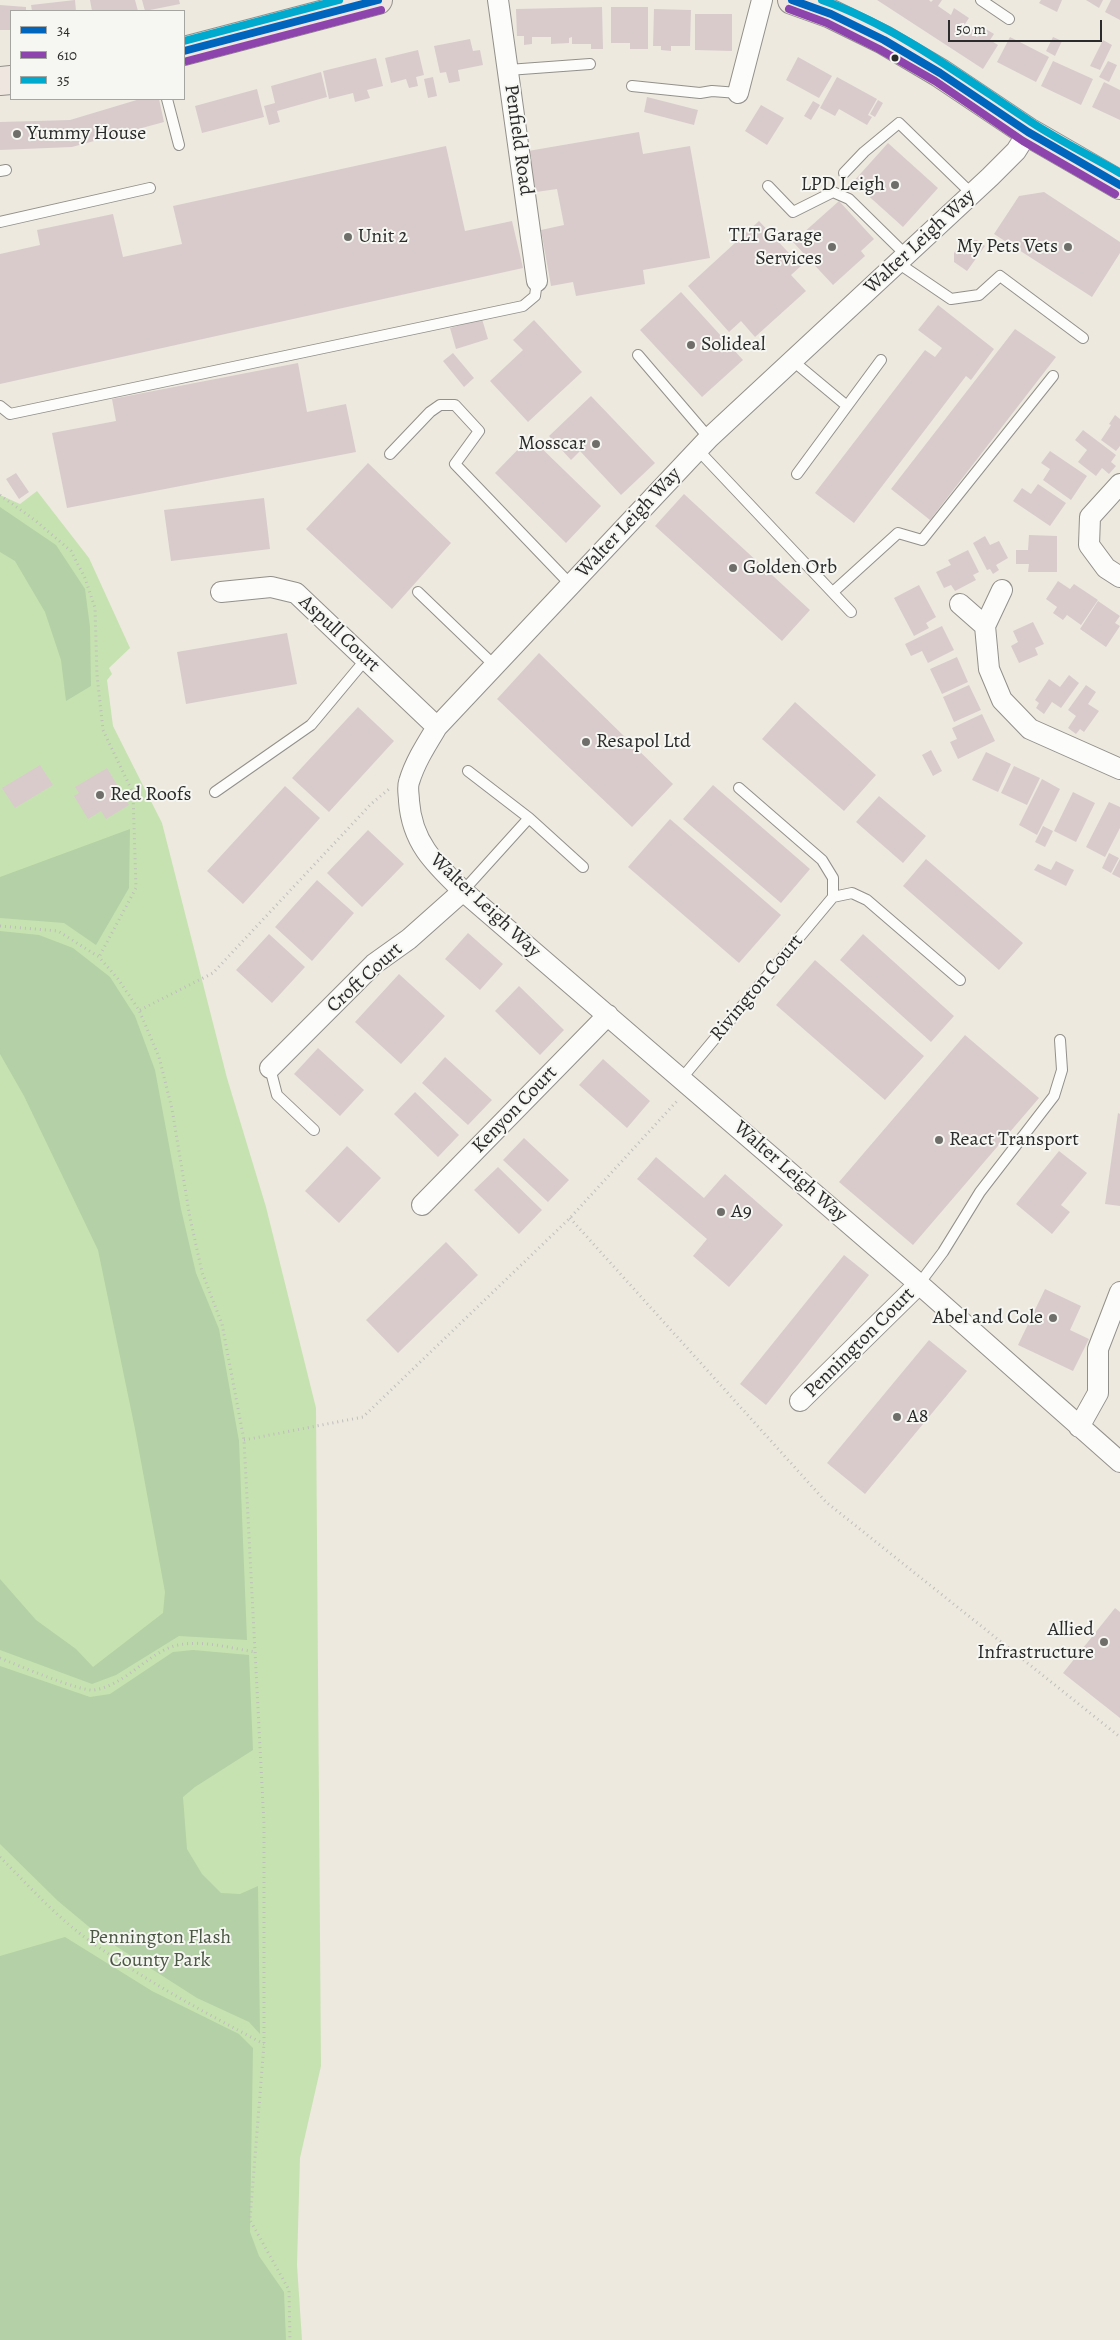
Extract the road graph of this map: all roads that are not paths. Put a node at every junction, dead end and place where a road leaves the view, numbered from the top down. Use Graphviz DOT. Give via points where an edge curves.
graph roads {
  1 [pos="378,0"];
  2 [pos="498,0"];
  3 [pos="762,0"];
  4 [pos="792,0"];
  5 [pos="981,0"];
  6 [pos="833,7"];
  7 [pos="1009,19"];
  8 [pos="185,50"];
  9 [pos="590,64"];
  10 [pos="508,70"];
  11 [pos="632,86"];
  12 [pos="738,93"];
  13 [pos="168,100"];
  14 [pos="1028,132"];
  15 [pos="179,145"];
  16 [pos="844,173"];
  17 [pos="1120,185"];
  18 [pos="768,186"];
  19 [pos="150,188"];
  20 [pos="972,194"];
  21 [pos="0,222"];
  22 [pos="902,259"];
  23 [pos="537,281"];
  24 [pos="1083,338"];
  25 [pos="638,355"];
  26 [pos="792,360"];
  27 [pos="881,360"];
  28 [pos="1053,376"];
  29 [pos="0,406"];
  30 [pos="847,406"];
  31 [pos="703,444"];
  32 [pos="390,454"];
  33 [pos="797,474"];
  34 [pos="1120,484"];
  35 [pos="1120,577"];
  36 [pos="571,585"];
  37 [pos="1002,590"];
  38 [pos="220,592"];
  39 [pos="418,592"];
  40 [pos="832,592"];
  41 [pos="960,604"];
  42 [pos="851,612"];
  43 [pos="986,626"];
  44 [pos="366,660"];
  45 [pos="495,666"];
  46 [pos="437,727"];
  47 [pos="1120,769"];
  48 [pos="468,771"];
  49 [pos="740,788"];
  50 [pos="215,792"];
  51 [pos="529,818"];
  52 [pos="584,867"];
  53 [pos="463,891"];
  54 [pos="833,897"];
  55 [pos="960,980"];
  56 [pos="608,1015"];
  57 [pos="1060,1040"];
  58 [pos="270,1068"];
  59 [pos="686,1082"];
  60 [pos="314,1130"];
  61 [pos="422,1206"];
  62 [pos="919,1284"];
  63 [pos="1120,1292"];
  64 [pos="800,1401"];
  65 [pos="1080,1427"];
  66 [pos="1120,1462"];
  1 -- 8 [label="main road"];
  2 -- 10 [label="street, Penfield Road"];
  3 -- 12 [label="street"];
  4 -- 6 [label="main road"];
  5 -- 7 [label="lane"];
  6 -- 14 [label="main road"];
  9 -- 10 [label="lane"];
  10 -- 23 [label="street, Penfield Road"];
  11 -- 12 [label="lane" via="700,93"];
  13 -- 15 [label="lane"];
  14 -- 17 [label="main road"];
  14 -- 20 [label="street, Walter Leigh Way" via="1016,151"];
  16 -- 20 [label="lane" via="899,123"];
  18 -- 22 [label="lane" via="793,212 832,192 849,199"];
  19 -- 21 [label="lane"];
  20 -- 22 [label="street, Walter Leigh Way"];
  22 -- 24 [label="lane" via="951,299 979,295 1000,276"];
  22 -- 26 [label="street, Walter Leigh Way"];
  23 -- 29 [label="lane" via="535,296 523,306 10,414"];
  25 -- 31 [label="lane"];
  26 -- 30 [label="lane"];
  26 -- 31 [label="street, Walter Leigh Way"];
  27 -- 30 [label="lane"];
  28 -- 40 [label="lane" via="922,540 898,532"];
  30 -- 33 [label="lane"];
  31 -- 36 [label="street, Walter Leigh Way"];
  31 -- 40 [label="lane"];
  32 -- 36 [label="lane" via="430,412 440,405 455,405 479,431 455,464"];
  34 -- 35 [label="street" via="1090,517 1089,545 1106,568"];
  36 -- 45 [label="street, Walter Leigh Way"];
  37 -- 43 [label="street"];
  38 -- 44 [label="street, Aspull Court" via="271,587 296,593"];
  39 -- 45 [label="lane"];
  40 -- 42 [label="lane"];
  41 -- 43 [label="street"];
  43 -- 47 [label="street" via="989,669 1002,700 1030,729"];
  44 -- 46 [label="street, Aspull Court"];
  44 -- 50 [label="lane" via="311,725"];
  45 -- 46 [label="street, Walter Leigh Way"];
  46 -- 53 [label="street, Walter Leigh Way" via="420,754 408,784 410,809 416,834 431,860"];
  48 -- 51 [label="lane"];
  49 -- 54 [label="lane" via="822,860 832,878"];
  51 -- 52 [label="lane"];
  51 -- 53 [label="lane"];
  53 -- 56 [label="street, Walter Leigh Way"];
  53 -- 58 [label="street, Croft Court" via="409,939 374,964"];
  54 -- 55 [label="lane" via="852,893 867,900"];
  54 -- 59 [label="lane, Rivington Court"];
  56 -- 59 [label="street, Walter Leigh Way"];
  56 -- 61 [label="street, Kenyon Court"];
  57 -- 62 [label="lane" via="1062,1070 1054,1096 980,1192"];
  58 -- 60 [label="lane" via="277,1095"];
  59 -- 62 [label="street, Walter Leigh Way"];
  62 -- 64 [label="street, Pennington Court"];
  62 -- 65 [label="street, Walter Leigh Way"];
  63 -- 65 [label="street" via="1098,1349 1098,1393"];
  65 -- 66 [label="street, Walter Leigh Way"];
}
